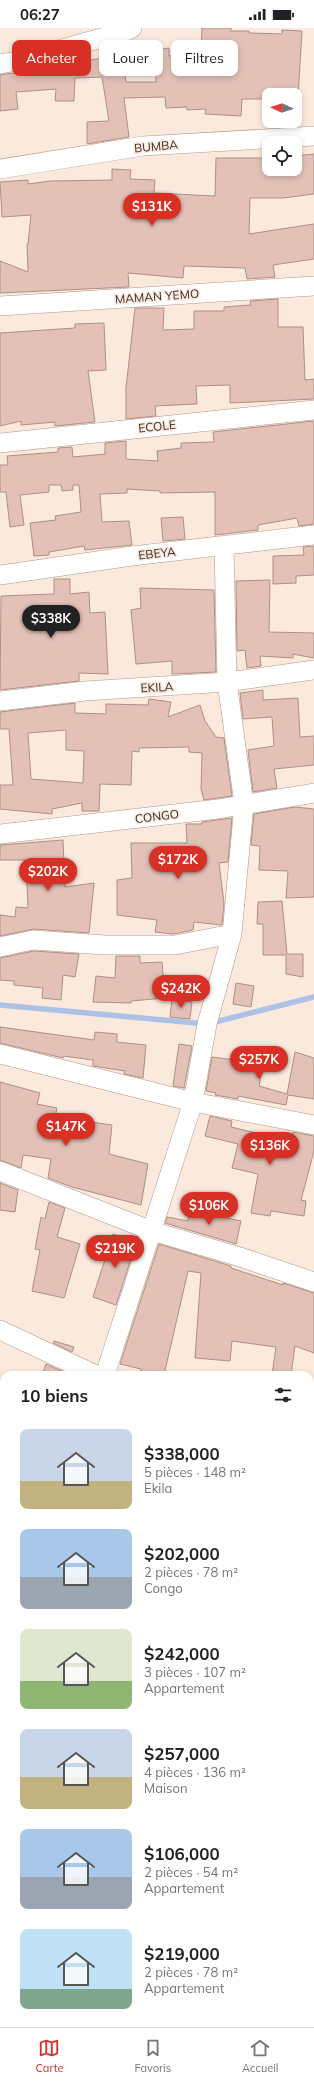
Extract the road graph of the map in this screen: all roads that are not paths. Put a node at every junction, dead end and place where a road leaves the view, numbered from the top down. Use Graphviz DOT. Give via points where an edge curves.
graph roads {
  1 [pos="132,28"];
  2 [pos="0,64"];
  3 [pos="314,136"];
  4 [pos="0,168"];
  5 [pos="314,286"];
  6 [pos="0,306"];
  7 [pos="314,410"];
  8 [pos="0,443"];
  9 [pos="314,535"];
  10 [pos="224,546"];
  11 [pos="0,575"];
  12 [pos="314,670"];
  13 [pos="227,682"];
  14 [pos="0,701"];
  15 [pos="314,793"];
  16 [pos="244,804"];
  17 [pos="0,834"];
  18 [pos="232,934"];
  19 [pos="0,947"];
  20 [pos="0,1054"];
  21 [pos="193,1102"];
  22 [pos="314,1125"];
  23 [pos="0,1171"];
  24 [pos="152,1231"];
  25 [pos="314,1282"];
  26 [pos="0,1330"];
  27 [pos="87,1371"];
  28 [pos="106,1371"];
  1 -- 2 [label="street" via="23,60"];
  3 -- 4 [label="street, BUMBA" via="143,146"];
  5 -- 6 [label="street, MAMAN YEMO"];
  7 -- 8 [label="street, ECOLE"];
  9 -- 10 [label="street, EBEYA"];
  10 -- 11 [label="street, EBEYA"];
  10 -- 13 [label="street"];
  12 -- 13 [label="street, EKILA"];
  13 -- 14 [label="street, EKILA" via="85,691"];
  13 -- 16 [label="street"];
  15 -- 16 [label="street, CONGO"];
  16 -- 17 [label="street, CONGO"];
  16 -- 18 [label="street"];
  18 -- 19 [label="street" via="175,945 105,945 24,940"];
  18 -- 21 [label="street" via="207,1024"];
  20 -- 21 [label="street"];
  21 -- 22 [label="street"];
  21 -- 24 [label="street"];
  23 -- 24 [label="street"];
  24 -- 25 [label="street"];
  24 -- 28 [label="street"];
  26 -- 27 [label="street"];
}
